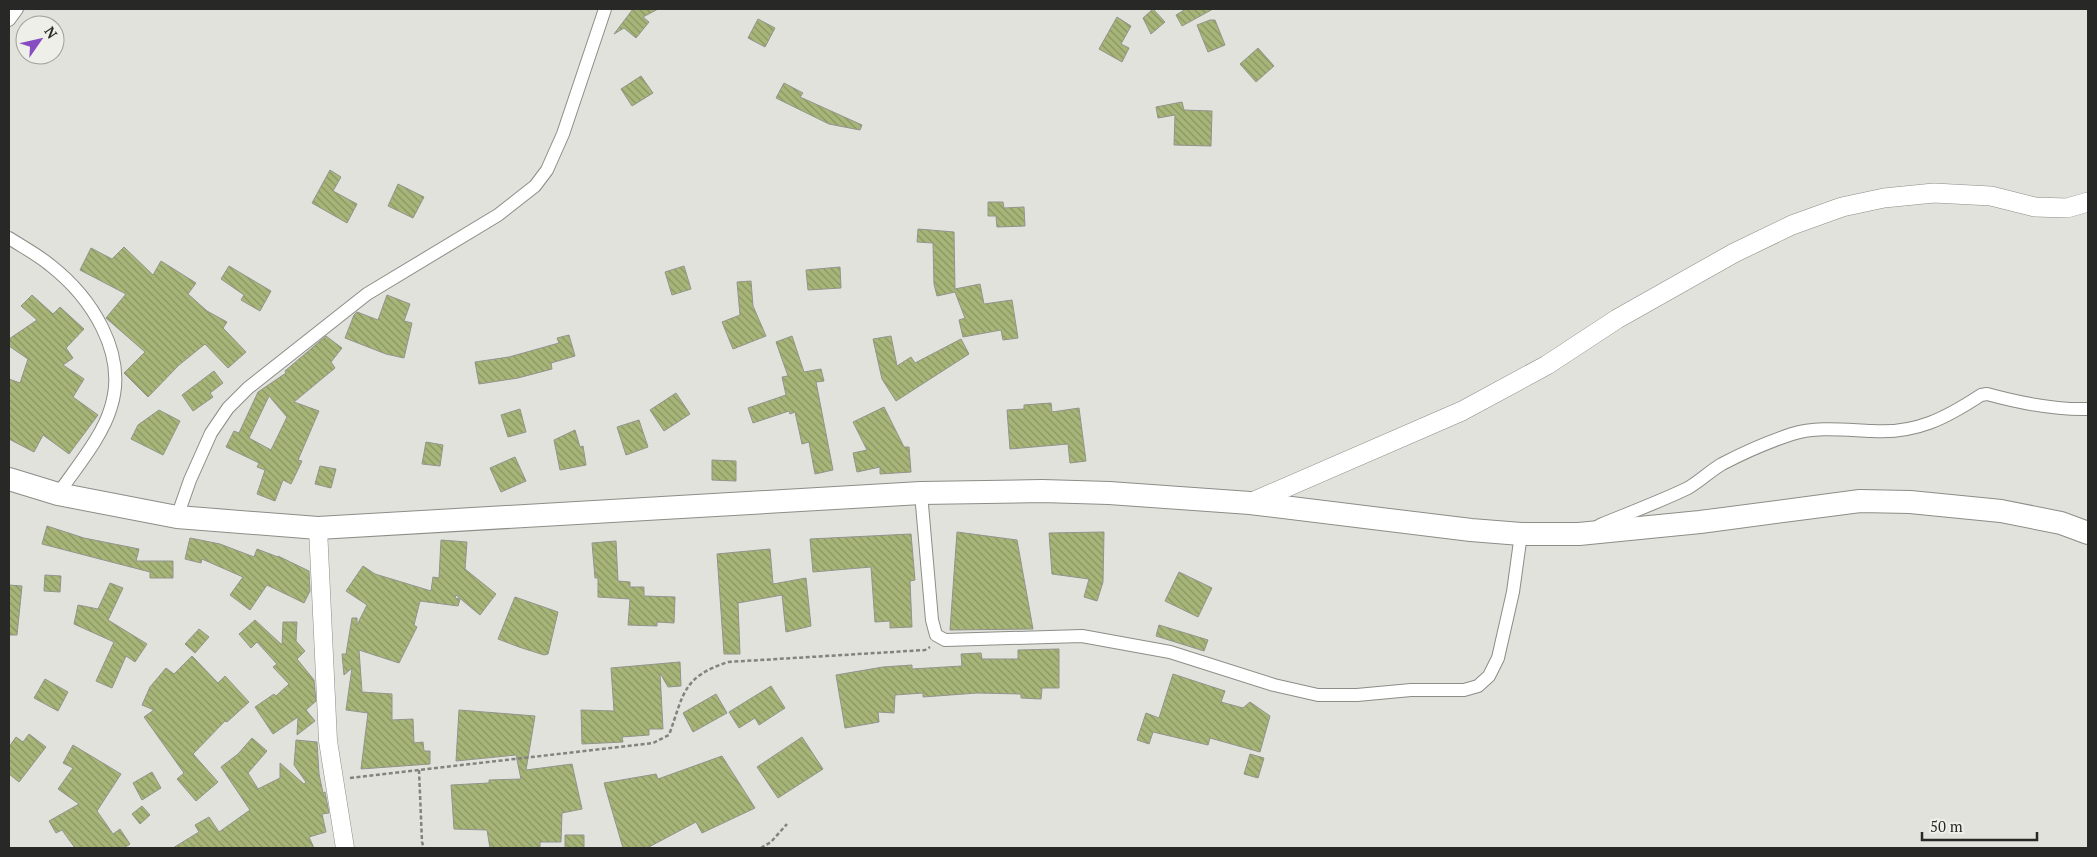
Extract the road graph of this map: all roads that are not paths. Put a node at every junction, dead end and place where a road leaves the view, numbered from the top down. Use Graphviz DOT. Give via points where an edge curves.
graph roads {
  1 [pos="17,9"];
  2 [pos="605,9"];
  3 [pos="9,20"];
  4 [pos="2088,202"];
  5 [pos="9,238"];
  6 [pos="2088,409"];
  7 [pos="9,479"];
  8 [pos="921,493"];
  9 [pos="58,494"];
  10 [pos="1250,503"];
  11 [pos="177,517"];
  12 [pos="318,528"];
  13 [pos="2088,532"];
  14 [pos="1521,534"];
  15 [pos="1579,534"];
  16 [pos="345,848"];
  1 -- 3 [label="street"];
  2 -- 11 [label="street" via="563,134 547,170 535,186 498,214 367,294 248,388 228,408 211,433"];
  4 -- 10 [label="main road" via="2067,208 2035,207 1991,196 1934,193 1884,198 1834,210 1792,226 1704,269 1547,365 1471,406"];
  5 -- 9 [label="street" via="50,264 91,307 106,336 114,365 116,386 111,408 101,429"];
  6 -- 15 [label="street" via="2045,406 1987,394 1944,419 1924,426 1899,430 1843,428 1795,433 1758,446 1689,487"];
  7 -- 9 [label="highway"];
  8 -- 10 [label="highway" via="1109,493"];
  8 -- 12 [label="highway"];
  8 -- 14 [label="street" via="932,620 936,635 945,640 1082,636 1170,652 1266,683 1318,695 1464,690 1478,686 1489,676 1498,658 1513,592"];
  9 -- 11 [label="highway"];
  10 -- 14 [label="highway"];
  11 -- 12 [label="highway"];
  12 -- 16 [label="main road" via="328,741"];
  13 -- 15 [label="highway" via="2001,511 1910,502 1860,501"];
  14 -- 15 [label="highway"];
}
